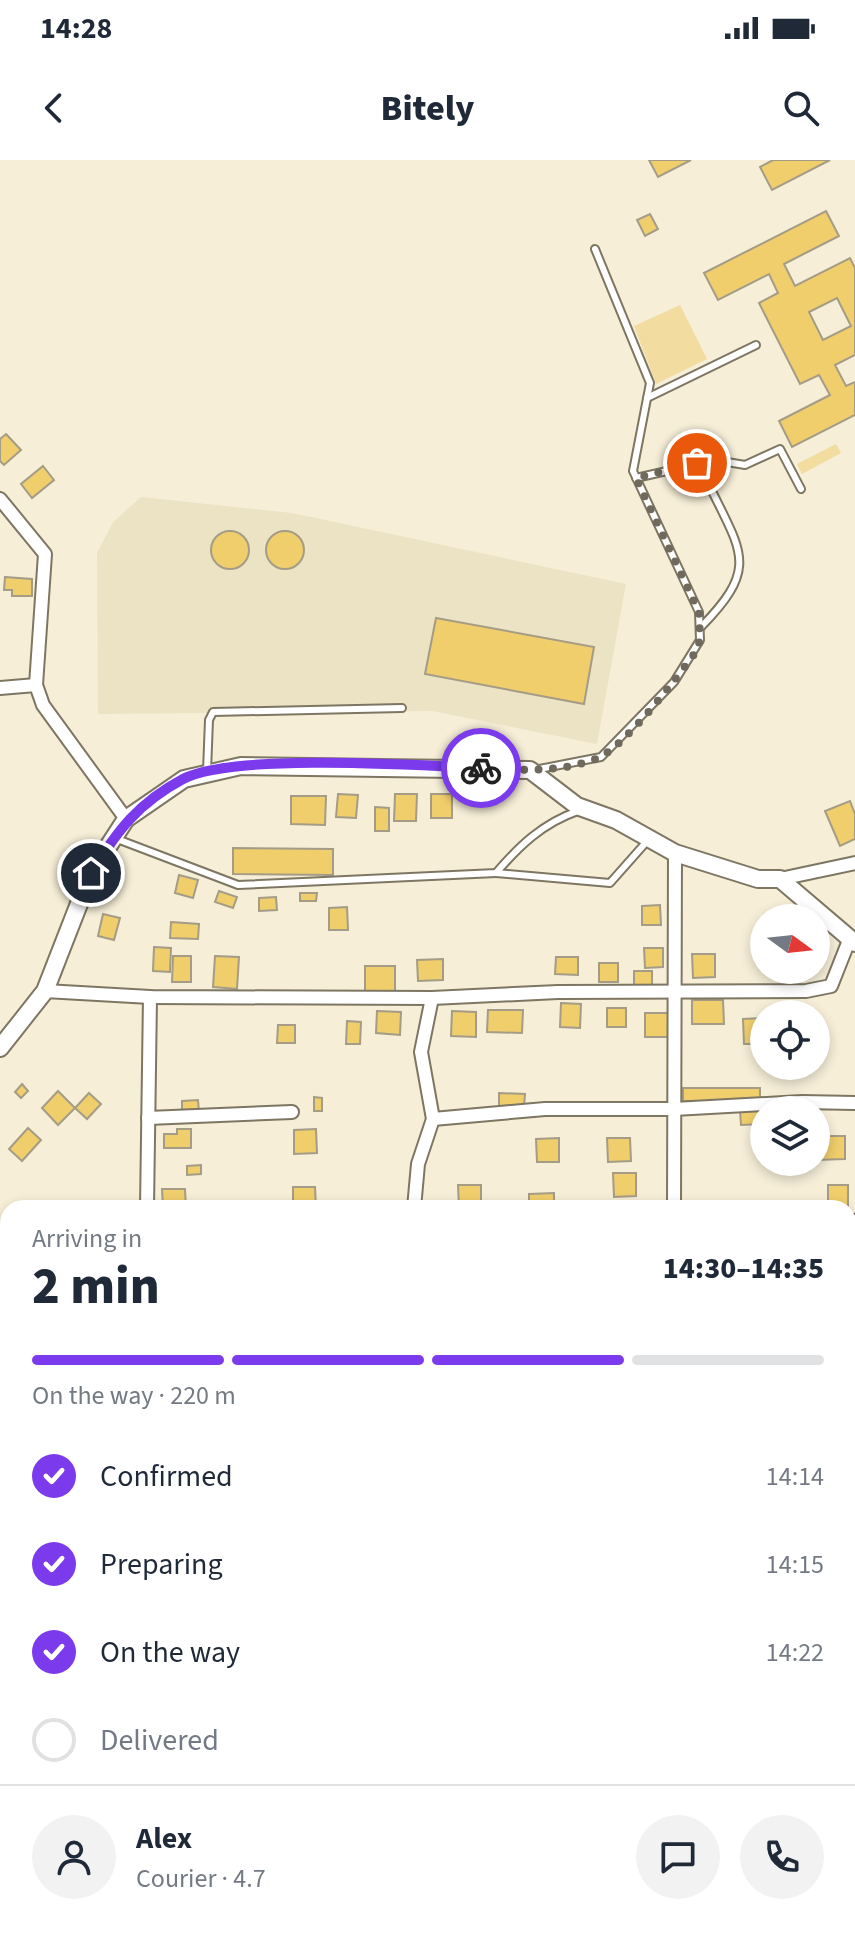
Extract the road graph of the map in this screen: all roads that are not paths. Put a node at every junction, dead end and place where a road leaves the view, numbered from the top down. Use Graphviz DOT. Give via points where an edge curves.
graph roads {
  1 [pos="595,249"];
  2 [pos="756,345"];
  3 [pos="647,398"];
  4 [pos="636,478"];
  5 [pos="710,487"];
  6 [pos="801,489"];
  7 [pos="0,499"];
  8 [pos="701,627"];
  9 [pos="36,685"];
  10 [pos="0,688"];
  11 [pos="402,708"];
  12 [pos="530,770"];
  13 [pos="207,771"];
  14 [pos="585,809"];
  15 [pos="126,819"];
  16 [pos="113,838"];
  17 [pos="649,839"];
  18 [pos="675,853"];
  19 [pos="855,863"];
  20 [pos="496,873"];
  21 [pos="780,879"];
  22 [pos="853,940"];
  23 [pos="45,991"];
  24 [pos="675,994"];
  25 [pos="150,997"];
  26 [pos="432,998"];
  27 [pos="0,1048"];
  28 [pos="855,1103"];
  29 [pos="674,1109"];
  30 [pos="292,1112"];
  31 [pos="148,1118"];
  32 [pos="433,1119"];
  33 [pos="147,1200"];
  34 [pos="415,1200"];
  35 [pos="674,1200"];
  1 -- 3 [label="lane" via="650,383"];
  2 -- 3 [label="lane"];
  3 -- 4 [label="lane" via="633,456"];
  4 -- 6 [label="lane" via="715,460 745,465 780,449"];
  4 -- 8 [label="lane" via="699,612"];
  5 -- 8 [label="lane" via="741,552 736,581"];
  7 -- 9 [label="street" via="45,554"];
  8 -- 12 [label="lane" via="695,653 674,682 601,757"];
  9 -- 10 [label="street"];
  9 -- 15 [label="street" via="59,732"];
  11 -- 13 [label="lane" via="213,712"];
  12 -- 13 [label="street" via="331,765"];
  12 -- 14 [label="street"];
  13 -- 15 [label="street" via="184,779"];
  14 -- 17 [label="street"];
  14 -- 20 [label="lane" via="557,818"];
  15 -- 16 [label="street"];
  16 -- 20 [label="lane" via="238,885"];
  16 -- 23 [label="street" via="91,873"];
  17 -- 18 [label="street"];
  17 -- 20 [label="lane" via="610,883"];
  18 -- 21 [label="street" via="758,879"];
  18 -- 24 [label="street"];
  19 -- 21 [label="street"];
  21 -- 22 [label="street"];
  22 -- 24 [label="street" via="831,986"];
  23 -- 25 [label="street"];
  23 -- 27 [label="street"];
  24 -- 26 [label="street" via="543,992"];
  24 -- 29 [label="street"];
  25 -- 26 [label="street"];
  25 -- 31 [label="street"];
  26 -- 32 [label="street" via="421,1052"];
  28 -- 29 [label="street"];
  29 -- 32 [label="street" via="545,1109"];
  29 -- 35 [label="street"];
  30 -- 31 [label="street"];
  31 -- 33 [label="street"];
  32 -- 34 [label="street" via="418,1164"];
}
